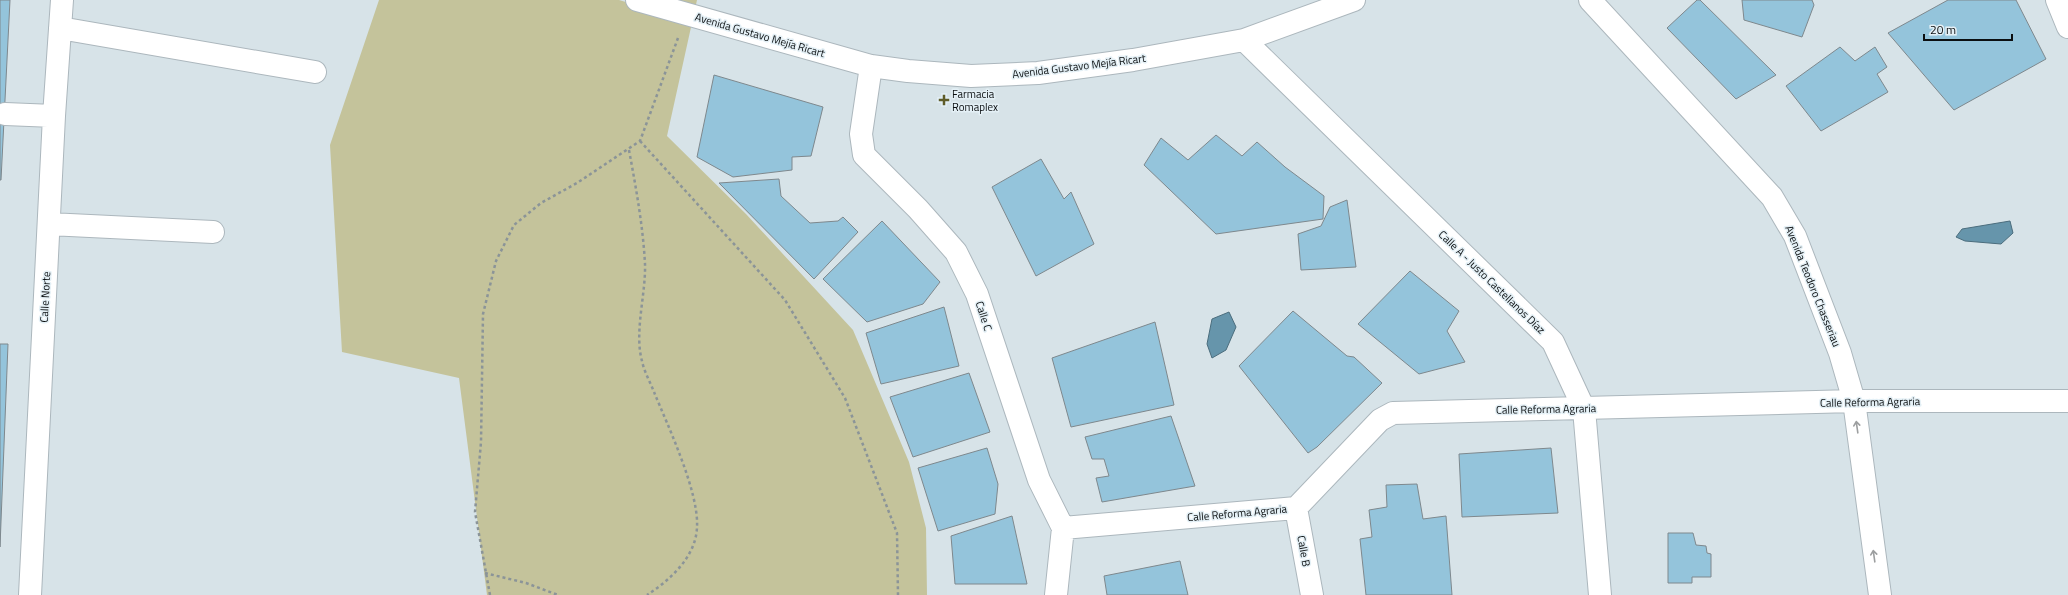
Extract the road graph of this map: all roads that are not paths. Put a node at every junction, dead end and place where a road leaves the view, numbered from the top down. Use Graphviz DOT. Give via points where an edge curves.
graph roads {
  1 [pos="62,0"];
  2 [pos="637,0"];
  3 [pos="1354,0"];
  4 [pos="1590,0"];
  5 [pos="2057,0"];
  6 [pos="2068,27"];
  7 [pos="60,28"];
  8 [pos="1244,40"];
  9 [pos="871,66"];
  10 [pos="315,72"];
  11 [pos="5,114"];
  12 [pos="54,116"];
  13 [pos="49,224"];
  14 [pos="213,232"];
  15 [pos="1854,401"];
  16 [pos="2068,401"];
  17 [pos="1584,408"];
  18 [pos="1296,508"];
  19 [pos="1063,528"];
  20 [pos="30,595"];
  21 [pos="1056,595"];
  22 [pos="1312,595"];
  23 [pos="1600,595"];
  24 [pos="1880,595"];
  1 -- 7 [label="street, Calle Norte"];
  2 -- 9 [label="street, Avenida Gustavo Mejía Ricart"];
  3 -- 8 [label="street, Avenida Gustavo Mejía Ricart"];
  4 -- 15 [label="street, Avenida Teodoro Chasseriau" via="1772,197 1795,236 1840,353"];
  5 -- 6 [label="street"];
  7 -- 10 [label="street"];
  7 -- 12 [label="street, Calle Norte"];
  8 -- 9 [label="street, Avenida Gustavo Mejía Ricart" via="1133,60 1038,73 971,76"];
  8 -- 17 [label="street, Calle A - Justo Castellanos Díaz" via="1553,342"];
  9 -- 19 [label="street, Calle C" via="861,134 864,155 918,209 956,252 977,294 1039,480"];
  11 -- 12 [label="street"];
  12 -- 13 [label="street, Calle Norte"];
  13 -- 14 [label="street"];
  13 -- 20 [label="street, Calle Norte"];
  15 -- 16 [label="street, Calle Reforma Agraria"];
  15 -- 17 [label="street, Calle Reforma Agraria"];
  24 -- 15 [label="street, Avenida Teodoro Chasseriau, one-way"];
  17 -- 18 [label="street, Calle Reforma Agraria" via="1393,413 1380,420"];
  17 -- 23 [label="street, Calle A - Justo Castellanos Díaz"];
  18 -- 19 [label="street, Calle Reforma Agraria"];
  18 -- 22 [label="street, Calle B"];
  19 -- 21 [label="street"];
}
